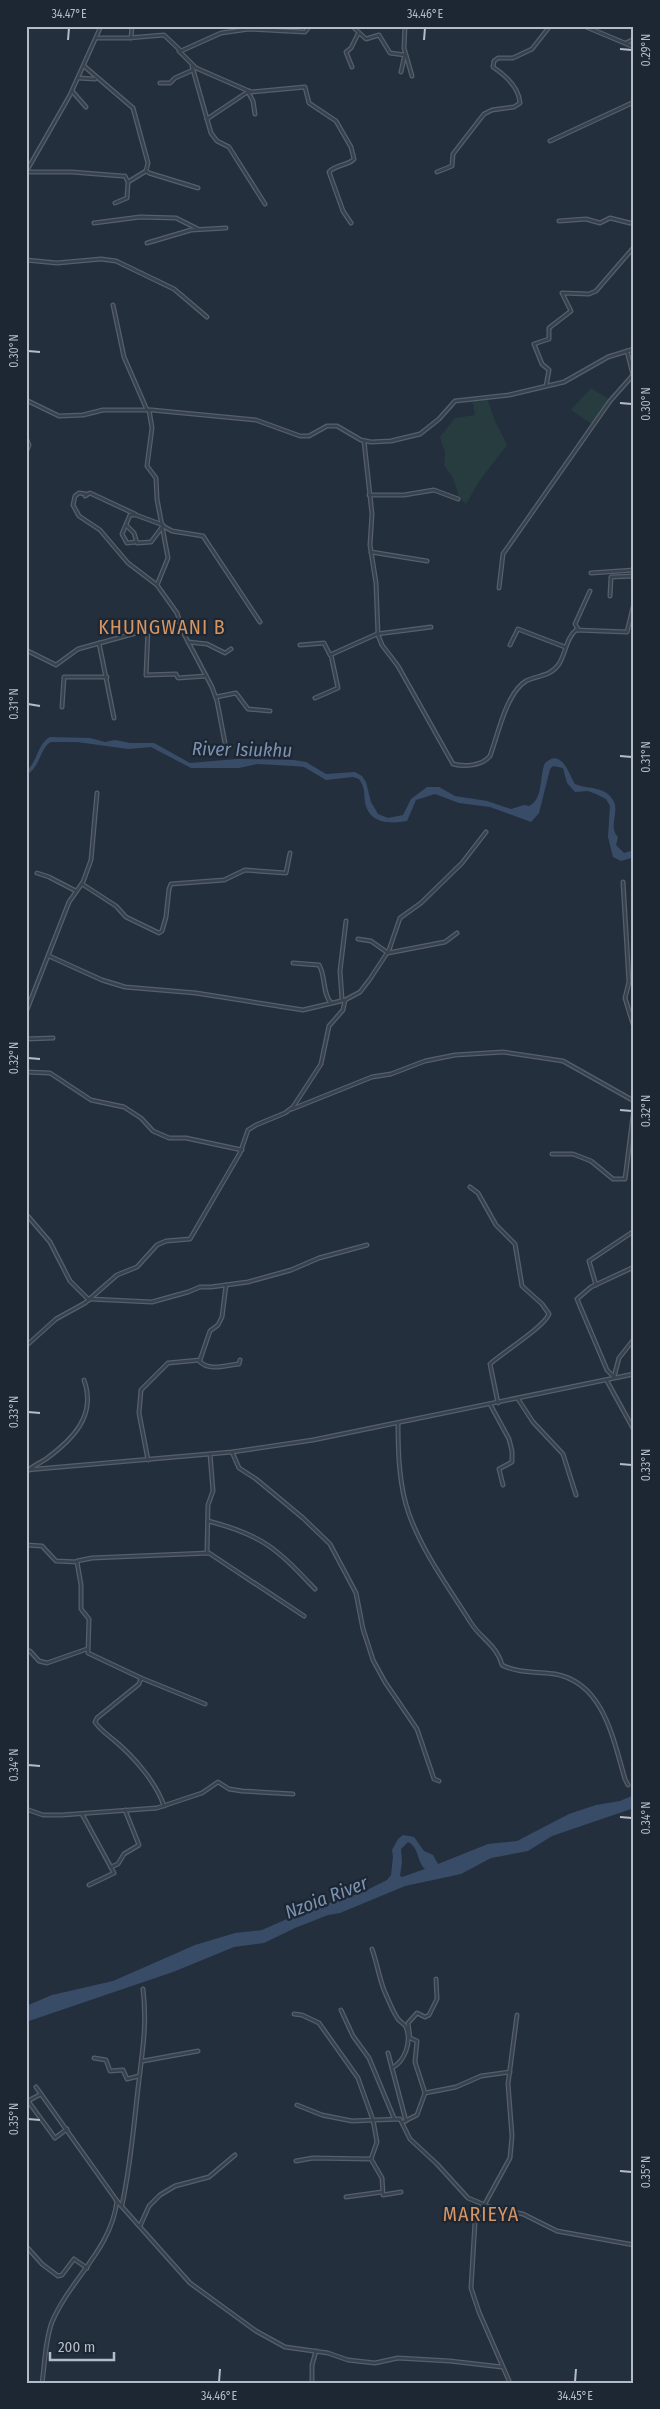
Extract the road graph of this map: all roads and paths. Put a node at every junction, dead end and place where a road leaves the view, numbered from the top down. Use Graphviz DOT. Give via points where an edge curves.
graph roads {
  1 [pos="102,26"];
  2 [pos="132,26"];
  3 [pos="310,26"];
  4 [pos="352,26"];
  5 [pos="406,26"];
  6 [pos="550,26"];
  7 [pos="584,26"];
  8 [pos="360,35"];
  9 [pos="97,38"];
  10 [pos="131,38"];
  11 [pos="372,38"];
  12 [pos="634,39"];
  13 [pos="366,42"];
  14 [pos="626,44"];
  15 [pos="634,47"];
  16 [pos="179,51"];
  17 [pos="405,54"];
  18 [pos="191,65"];
  19 [pos="84,66"];
  20 [pos="352,68"];
  21 [pos="193,70"];
  22 [pos="401,72"];
  23 [pos="412,76"];
  24 [pos="78,78"];
  25 [pos="96,79"];
  26 [pos="160,83"];
  27 [pos="72,91"];
  28 [pos="248,91"];
  29 [pos="634,102"];
  30 [pos="86,107"];
  31 [pos="255,114"];
  32 [pos="206,119"];
  33 [pos="550,141"];
  34 [pos="26,172"];
  35 [pos="437,172"];
  36 [pos="147,173"];
  37 [pos="128,182"];
  38 [pos="198,188"];
  39 [pos="115,203"];
  40 [pos="265,204"];
  41 [pos="559,221"];
  42 [pos="94,223"];
  43 [pos="350,223"];
  44 [pos="634,224"];
  45 [pos="226,228"];
  46 [pos="198,229"];
  47 [pos="146,243"];
  48 [pos="634,247"];
  49 [pos="26,260"];
  50 [pos="114,306"];
  51 [pos="207,317"];
  52 [pos="634,349"];
  53 [pos="628,351"];
  54 [pos="546,386"];
  55 [pos="26,400"];
  56 [pos="148,410"];
  57 [pos="26,438"];
  58 [pos="364,441"];
  59 [pos="26,452"];
  60 [pos="369,495"];
  61 [pos="458,499"];
  62 [pos="139,516"];
  63 [pos="126,526"];
  64 [pos="163,526"];
  65 [pos="136,542"];
  66 [pos="371,552"];
  67 [pos="427,561"];
  68 [pos="634,570"];
  69 [pos="592,573"];
  70 [pos="634,576"];
  71 [pos="158,579"];
  72 [pos="152,580"];
  73 [pos="157,585"];
  74 [pos="499,588"];
  75 [pos="590,590"];
  76 [pos="610,596"];
  77 [pos="634,603"];
  78 [pos="180,621"];
  79 [pos="260,622"];
  80 [pos="431,627"];
  81 [pos="148,629"];
  82 [pos="578,629"];
  83 [pos="378,634"];
  84 [pos="188,642"];
  85 [pos="99,643"];
  86 [pos="300,645"];
  87 [pos="510,645"];
  88 [pos="566,648"];
  89 [pos="231,649"];
  90 [pos="26,650"];
  91 [pos="330,655"];
  92 [pos="206,676"];
  93 [pos="107,677"];
  94 [pos="216,697"];
  95 [pos="315,698"];
  96 [pos="62,707"];
  97 [pos="270,711"];
  98 [pos="114,718"];
  99 [pos="225,743"];
  100 [pos="97,793"];
  101 [pos="486,832"];
  102 [pos="290,853"];
  103 [pos="37,873"];
  104 [pos="623,882"];
  105 [pos="82,884"];
  106 [pos="76,891"];
  107 [pos="346,921"];
  108 [pos="457,934"];
  109 [pos="358,939"];
  110 [pos="388,953"];
  111 [pos="48,956"];
  112 [pos="293,963"];
  113 [pos="343,999"];
  114 [pos="332,1003"];
  115 [pos="26,1012"];
  116 [pos="634,1027"];
  117 [pos="53,1038"];
  118 [pos="26,1039"];
  119 [pos="26,1072"];
  120 [pos="634,1101"];
  121 [pos="634,1108"];
  122 [pos="292,1109"];
  123 [pos="242,1150"];
  124 [pos="552,1154"];
  125 [pos="470,1187"];
  126 [pos="26,1214"];
  127 [pos="634,1231"];
  128 [pos="368,1245"];
  129 [pos="634,1267"];
  130 [pos="226,1284"];
  131 [pos="596,1284"];
  132 [pos="89,1299"];
  133 [pos="634,1339"];
  134 [pos="26,1346"];
  135 [pos="199,1360"];
  136 [pos="240,1360"];
  137 [pos="634,1374"];
  138 [pos="614,1378"];
  139 [pos="84,1380"];
  140 [pos="607,1380"];
  141 [pos="518,1399"];
  142 [pos="498,1403"];
  143 [pos="490,1404"];
  144 [pos="398,1423"];
  145 [pos="634,1430"];
  146 [pos="232,1452"];
  147 [pos="210,1454"];
  148 [pos="148,1460"];
  149 [pos="28,1470"];
  150 [pos="503,1485"];
  151 [pos="576,1495"];
  152 [pos="208,1521"];
  153 [pos="26,1544"];
  154 [pos="207,1553"];
  155 [pos="77,1562"];
  156 [pos="315,1589"];
  157 [pos="304,1616"];
  158 [pos="87,1649"];
  159 [pos="26,1652"];
  160 [pos="141,1678"];
  161 [pos="205,1704"];
  162 [pos="439,1781"];
  163 [pos="628,1785"];
  164 [pos="293,1794"];
  165 [pos="164,1806"];
  166 [pos="26,1809"];
  167 [pos="125,1810"];
  168 [pos="82,1814"];
  169 [pos="111,1867"];
  170 [pos="89,1885"];
  171 [pos="372,1949"];
  172 [pos="436,1979"];
  173 [pos="143,1989"];
  174 [pos="341,2010"];
  175 [pos="294,2014"];
  176 [pos="517,2015"];
  177 [pos="198,2050"];
  178 [pos="388,2053"];
  179 [pos="94,2058"];
  180 [pos="142,2061"];
  181 [pos="392,2068"];
  182 [pos="510,2072"];
  183 [pos="139,2076"];
  184 [pos="36,2086"];
  185 [pos="425,2093"];
  186 [pos="41,2094"];
  187 [pos="297,2105"];
  188 [pos="394,2118"];
  189 [pos="373,2120"];
  190 [pos="404,2122"];
  191 [pos="67,2129"];
  192 [pos="235,2155"];
  193 [pos="371,2159"];
  194 [pos="296,2161"];
  195 [pos="382,2192"];
  196 [pos="401,2192"];
  197 [pos="346,2197"];
  198 [pos="116,2200"];
  199 [pos="122,2205"];
  200 [pos="483,2205"];
  201 [pos="139,2224"];
  202 [pos="634,2245"];
  203 [pos="26,2246"];
  204 [pos="87,2268"];
  205 [pos="316,2351"];
  206 [pos="502,2367"];
  207 [pos="42,2383"];
  208 [pos="312,2383"];
  209 [pos="510,2383"];
  1 -- 9 [label="street"];
  2 -- 10 [label="street"];
  3 -- 16 [label="street" via="305,32 249,29 221,33"];
  4 -- 8 [label="street"];
  5 -- 17 [label="street"];
  6 -- 35 [label="street" via="529,51 494,61 493,67 515,88 520,103 484,114 453,154 452,166"];
  7 -- 14 [label="street"];
  8 -- 11 [label="street"];
  8 -- 20 [label="street" via="356,35 346,52"];
  9 -- 10 [label="street"];
  9 -- 19 [label="street"];
  10 -- 16 [label="street" via="166,36"];
  11 -- 13 [label="street"];
  11 -- 17 [label="street" via="379,35 390,53"];
  12 -- 14 [label="street"];
  14 -- 15 [label="street"];
  16 -- 18 [label="street"];
  17 -- 22 [label="street"];
  17 -- 23 [label="street"];
  18 -- 21 [label="street"];
  18 -- 28 [label="street"];
  19 -- 24 [label="street"];
  19 -- 25 [label="street"];
  21 -- 26 [label="street" via="170,83"];
  21 -- 32 [label="street"];
  24 -- 25 [label="street"];
  24 -- 27 [label="street"];
  25 -- 36 [label="street" via="109,86 133,108 148,163"];
  27 -- 30 [label="street"];
  27 -- 34 [label="street"];
  28 -- 31 [label="street"];
  28 -- 32 [label="street"];
  28 -- 43 [label="street" via="304,86 309,103 323,110 339,125 354,159 330,169 328,175"];
  29 -- 33 [label="street"];
  32 -- 40 [label="street" via="214,137 229,147"];
  34 -- 37 [label="street" via="122,176"];
  36 -- 37 [label="street"];
  36 -- 38 [label="street"];
  37 -- 39 [label="street" via="127,198"];
  41 -- 44 [label="street" via="586,219 600,223 610,218"];
  42 -- 46 [label="street" via="140,217 176,218"];
  45 -- 46 [label="street"];
  46 -- 47 [label="street"];
  48 -- 54 [label="street" via="596,292 562,293 571,311 548,328 549,339 534,345 542,364 549,370"];
  49 -- 51 [label="street" via="57,263 101,258 116,261 174,289"];
  50 -- 56 [label="street" via="124,357"];
  52 -- 53 [label="street"];
  53 -- 54 [label="street" via="608,357 564,382"];
  53 -- 74 [label="street" via="633,375 610,401 503,554"];
  54 -- 58 [label="street" via="508,395 460,400 452,403 420,434 391,441"];
  55 -- 56 [label="street" via="51,413 65,416 104,410"];
  56 -- 58 [label="street" via="256,420 300,436 309,436 327,426 337,426"];
  56 -- 64 [label="street" via="152,428 148,466 156,478 156,496"];
  57 -- 59 [label="street" via="29,445"];
  58 -- 60 [label="street"];
  60 -- 61 [label="street" via="404,495 434,490"];
  60 -- 66 [label="street"];
  62 -- 63 [label="street" via="130,515"];
  62 -- 64 [label="street"];
  62 -- 72 [label="street" via="90,493 75,496 73,505 79,516 100,530 128,563"];
  63 -- 65 [label="street" via="134,533"];
  63 -- 65 [label="street" via="122,534 125,542"];
  64 -- 65 [label="street" via="151,542"];
  64 -- 71 [label="street" via="167,562"];
  64 -- 79 [label="street" via="172,531 203,536"];
  66 -- 67 [label="street"];
  66 -- 83 [label="street"];
  68 -- 69 [label="street"];
  70 -- 76 [label="street" via="611,577"];
  71 -- 72 [label="street"];
  71 -- 73 [label="street"];
  72 -- 73 [label="street"];
  73 -- 78 [label="street"];
  75 -- 82 [label="street" via="575,624"];
  77 -- 82 [label="street" via="627,632"];
  78 -- 81 [label="street"];
  78 -- 84 [label="street"];
  80 -- 83 [label="street"];
  81 -- 85 [label="street"];
  81 -- 92 [label="street" via="147,675 176,674 184,679"];
  82 -- 88 [label="street" via="573,632"];
  83 -- 88 [label="street" via="451,762 460,765 488,759 510,699 525,682 554,669"];
  83 -- 91 [label="street"];
  84 -- 89 [label="street" via="207,644 225,652"];
  84 -- 92 [label="street"];
  85 -- 90 [label="street" via="78,649 56,665"];
  85 -- 93 [label="street"];
  86 -- 91 [label="street" via="323,643"];
  87 -- 88 [label="street" via="518,629"];
  91 -- 95 [label="street" via="338,688"];
  92 -- 94 [label="street"];
  93 -- 96 [label="street" via="64,676"];
  93 -- 98 [label="street"];
  94 -- 97 [label="street" via="236,694 248,708"];
  94 -- 99 [label="street"];
  100 -- 105 [label="street" via="92,857"];
  101 -- 110 [label="street" via="462,863 400,918"];
  102 -- 105 [label="street" via="286,873 245,870 224,880 171,884 159,933 126,917 116,906"];
  103 -- 106 [label="street"];
  104 -- 116 [label="street" via="628,982 625,998"];
  105 -- 106 [label="street"];
  106 -- 111 [label="street"];
  107 -- 113 [label="street" via="340,971"];
  108 -- 110 [label="street" via="445,942"];
  109 -- 110 [label="street" via="370,941"];
  110 -- 113 [label="street" via="363,989"];
  111 -- 114 [label="street" via="121,986 201,993 300,1009"];
  111 -- 115 [label="street"];
  112 -- 114 [label="street" via="319,965"];
  113 -- 114 [label="street"];
  113 -- 122 [label="street" via="343,1010 328,1028 321,1064"];
  117 -- 118 [label="street"];
  119 -- 123 [label="street" via="50,1073 91,1100 124,1107 164,1136"];
  120 -- 122 [label="street" via="563,1061 508,1052 455,1055 425,1061"];
  121 -- 124 [label="street" via="625,1180 613,1179 594,1163 573,1154"];
  122 -- 123 [label="street" via="249,1129"];
  123 -- 132 [label="street" via="190,1239 156,1245 137,1267 118,1275"];
  125 -- 142 [label="street" via="478,1192 494,1223 515,1244 522,1286 549,1313 520,1342 490,1364"];
  126 -- 132 [label="street" via="50,1242 70,1281"];
  127 -- 131 [label="street" via="589,1261"];
  128 -- 130 [label="street" via="316,1259 287,1272"];
  129 -- 131 [label="street"];
  130 -- 132 [label="street" via="198,1287 152,1302"];
  130 -- 135 [label="street" via="220,1320 210,1332"];
  131 -- 138 [label="street" via="577,1301 607,1370"];
  132 -- 134 [label="street" via="54,1321"];
  133 -- 138 [label="street" via="619,1358"];
  135 -- 136 [label="street" via="212,1367 239,1364"];
  135 -- 148 [label="street" via="168,1363 141,1390 139,1413"];
  137 -- 138 [label="street"];
  138 -- 140 [label="street"];
  139 -- 149 [label="street" via="88,1392 84,1420 64,1445"];
  140 -- 141 [label="street"];
  140 -- 145 [label="street"];
  141 -- 142 [label="street"];
  141 -- 151 [label="street" via="535,1424 563,1454"];
  142 -- 143 [label="street"];
  143 -- 144 [label="street"];
  143 -- 150 [label="street" via="512,1448 511,1463 499,1469"];
  144 -- 146 [label="street"];
  144 -- 163 [label="street" via="406,1504 426,1550 472,1626 496,1649 502,1665 566,1677 595,1698 612,1734"];
  146 -- 147 [label="street"];
  146 -- 162 [label="street" via="240,1468 330,1544 356,1592 373,1660 417,1729 434,1778"];
  147 -- 148 [label="street"];
  147 -- 152 [label="street" via="213,1491 208,1504"];
  148 -- 149 [label="street"];
  152 -- 154 [label="street"];
  152 -- 156 [label="street" via="239,1529 263,1540"];
  153 -- 155 [label="street" via="42,1546 56,1561"];
  154 -- 155 [label="street" via="85,1558"];
  154 -- 157 [label="street"];
  155 -- 158 [label="street" via="82,1609 89,1620"];
  158 -- 159 [label="street" via="47,1663"];
  158 -- 160 [label="street" via="93,1657"];
  160 -- 161 [label="street"];
  160 -- 165 [label="street" via="139,1684 95,1722 145,1774"];
  164 -- 165 [label="street" via="242,1791 217,1782 202,1793"];
  165 -- 167 [label="street"];
  166 -- 168 [label="street" via="43,1815"];
  167 -- 168 [label="street"];
  167 -- 169 [label="street" via="139,1845"];
  168 -- 169 [label="street"];
  169 -- 170 [label="street" via="114,1874"];
  171 -- 181 [label="street" via="383,1987 406,2030 405,2053 400,2064"];
  172 -- 185 [label="street" via="437,1999 429,2015 425,2017 416,2013 408,2023 410,2038 417,2041 415,2062"];
  173 -- 180 [label="street" via="146,2023"];
  174 -- 188 [label="street" via="369,2060"];
  175 -- 189 [label="street" via="321,2025 358,2078"];
  176 -- 182 [label="street"];
  177 -- 180 [label="street"];
  178 -- 181 [label="street"];
  179 -- 183 [label="street" via="106,2060 110,2071 123,2070 127,2079"];
  180 -- 183 [label="street"];
  181 -- 190 [label="street"];
  182 -- 185 [label="street" via="481,2076"];
  182 -- 200 [label="street" via="510,2158"];
  183 -- 199 [label="street"];
  184 -- 186 [label="street"];
  185 -- 190 [label="street" via="417,2115"];
  186 -- 191 [label="street"];
  186 -- 191 [label="street" via="28,2101 49,2132 55,2138"];
  187 -- 189 [label="street" via="342,2120"];
  188 -- 189 [label="street"];
  188 -- 190 [label="street"];
  189 -- 193 [label="street" via="377,2146"];
  190 -- 200 [label="street" via="407,2135 414,2144 442,2168 466,2197"];
  191 -- 198 [label="street"];
  192 -- 201 [label="street" via="208,2177 175,2186 160,2195"];
  193 -- 194 [label="street" via="313,2158"];
  193 -- 195 [label="street" via="382,2178"];
  195 -- 196 [label="street" via="384,2195"];
  195 -- 197 [label="street"];
  198 -- 199 [label="street"];
  198 -- 204 [label="street" via="105,2240"];
  199 -- 201 [label="street"];
  200 -- 202 [label="street" via="522,2214 557,2231"];
  200 -- 206 [label="street" via="475,2222 471,2289"];
  201 -- 205 [label="street" via="184,2277 218,2304 284,2346"];
  203 -- 204 [label="street" via="58,2276 74,2259"];
  204 -- 207 [label="street" via="52,2323"];
  205 -- 206 [label="street" via="374,2363 398,2358"];
  205 -- 208 [label="street"];
  206 -- 209 [label="street"];
}
